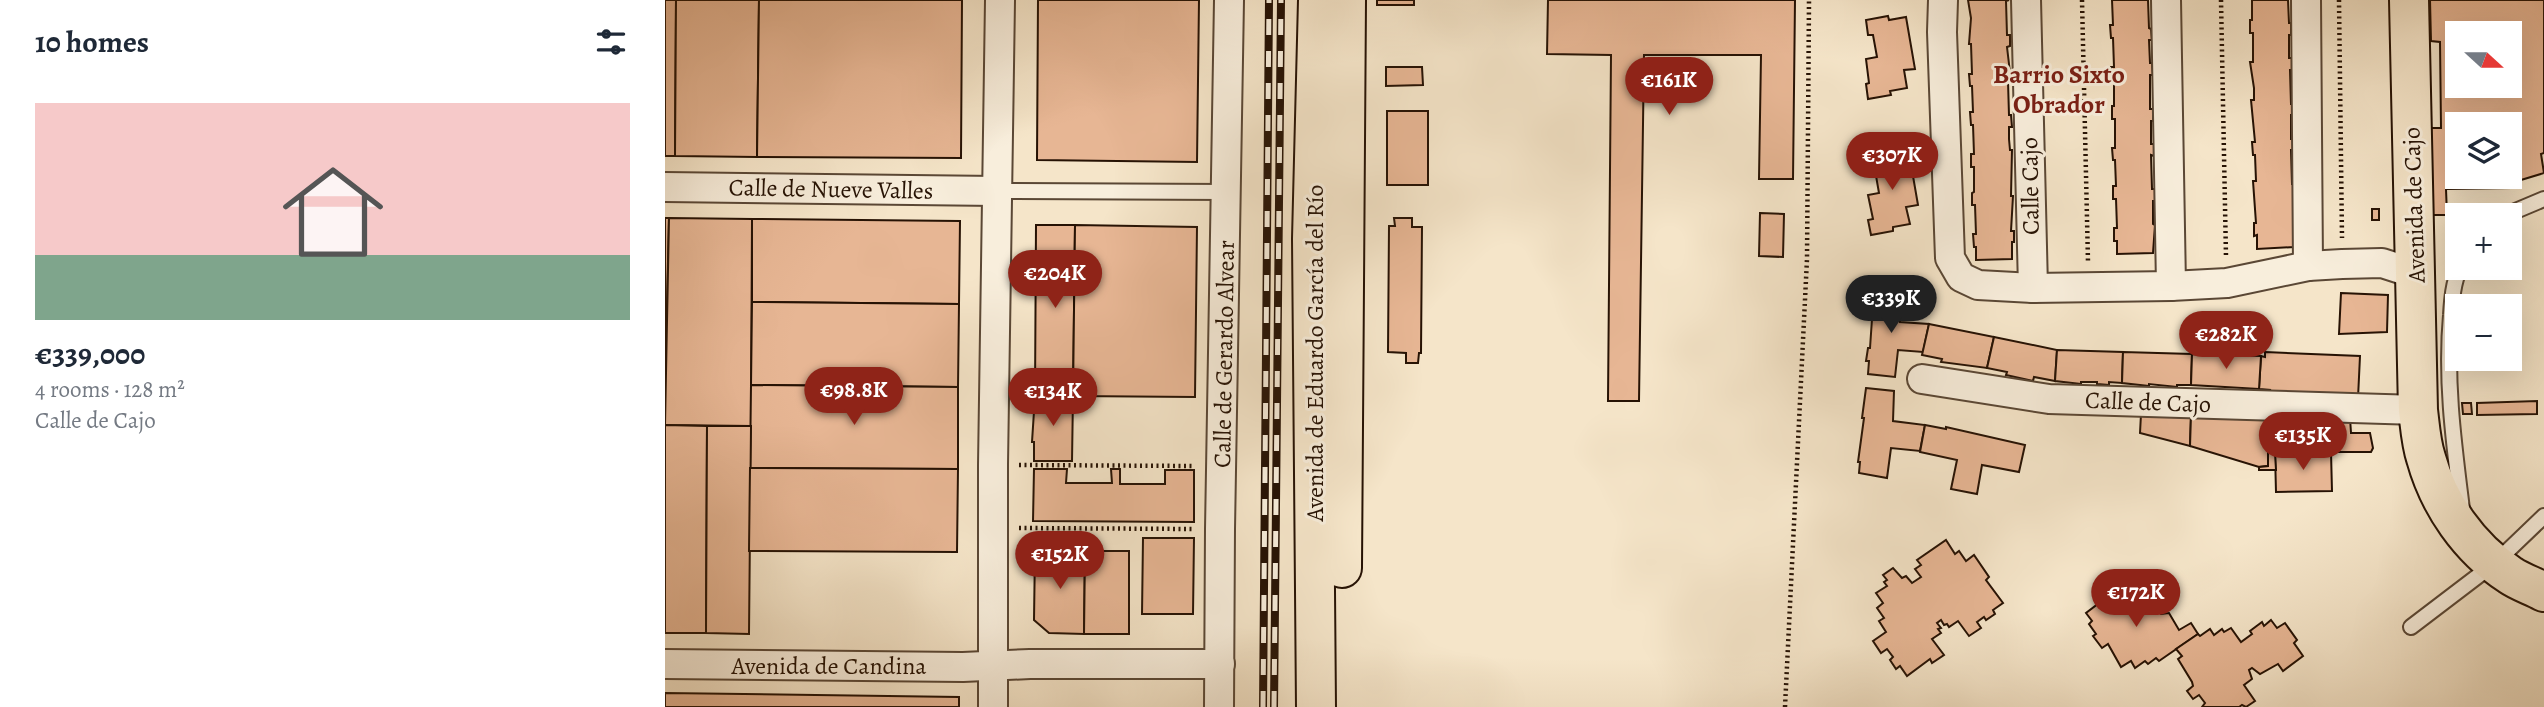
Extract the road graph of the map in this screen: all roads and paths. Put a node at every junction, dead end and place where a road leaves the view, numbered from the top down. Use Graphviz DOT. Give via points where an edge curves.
graph roads {
  1 [pos="1000,0"];
  2 [pos="1229,0"];
  3 [pos="1318,0"];
  4 [pos="1346,0"];
  5 [pos="1809,0"];
  6 [pos="1943,0"];
  7 [pos="2027,0"];
  8 [pos="2082,0"];
  9 [pos="2166,0"];
  10 [pos="2221,0"];
  11 [pos="2306,0"];
  12 [pos="2339,0"];
  13 [pos="2409,0"];
  14 [pos="665,187"];
  15 [pos="997,191"];
  16 [pos="1227,192"];
  17 [pos="2544,199"];
  18 [pos="2522,208"];
  19 [pos="2342,264"];
  20 [pos="2308,266"];
  21 [pos="2416,274"];
  22 [pos="2454,280"];
  23 [pos="2227,283"];
  24 [pos="2171,286"];
  25 [pos="2089,287"];
  26 [pos="2032,288"];
  27 [pos="1922,379"];
  28 [pos="2418,410"];
  29 [pos="1034,465"];
  30 [pos="1201,466"];
  31 [pos="2544,516"];
  32 [pos="993,528"];
  33 [pos="1201,529"];
  34 [pos="2465,534"];
  35 [pos="2494,563"];
  36 [pos="2544,592"];
  37 [pos="2411,627"];
  38 [pos="665,664"];
  39 [pos="1220,664"];
  40 [pos="993,666"];
  41 [pos="993,707"];
  42 [pos="1219,707"];
  43 [pos="1316,707"];
  44 [pos="1342,707"];
  45 [pos="1785,707"];
  1 -- 15 [label="street"];
  2 -- 16 [label="street, Calle de Gerardo Alvear"];
  3 -- 43 [label="highway, Avenida de Eduardo García del Río" via="1312,239"];
  4 -- 44 [label="highway, Avenida de Eduardo García del Río"];
  5 -- 45 [label="path" via="1807,259"];
  6 -- 26 [label="street" via="1950,258 1961,276 1978,285"];
  7 -- 26 [label="street, Calle Cajo"];
  8 -- 25 [label="path"];
  9 -- 24 [label="street"];
  10 -- 23 [label="path"];
  11 -- 20 [label="street"];
  12 -- 19 [label="path"];
  13 -- 21 [label="highway, Avenida de Cajo"];
  14 -- 15 [label="street, Calle de Nueve Valles"];
  15 -- 16 [label="lane"];
  15 -- 32 [label="street"];
  16 -- 39 [label="street, Calle de Gerardo Alvear"];
  17 -- 18 [label="lane"];
  19 -- 20 [label="street"];
  19 -- 21 [label="street" via="2382,263"];
  20 -- 23 [label="street"];
  21 -- 28 [label="highway, Avenida de Cajo"];
  22 -- 34 [label="lane" via="2450,416"];
  23 -- 24 [label="street"];
  24 -- 25 [label="street"];
  25 -- 26 [label="street"];
  27 -- 28 [label="street, Calle de Cajo" via="2049,399"];
  28 -- 34 [label="highway, Avenida de Cajo" via="2434,486"];
  29 -- 30 [label="path"];
  31 -- 35 [label="lane"];
  32 -- 33 [label="path"];
  32 -- 40 [label="street"];
  34 -- 35 [label="highway, Avenida de Cajo"];
  35 -- 36 [label="highway, Avenida de Cajo"];
  35 -- 37 [label="lane"];
  38 -- 40 [label="street, Avenida de Candina"];
  39 -- 40 [label="street, Avenida de Candina"];
  39 -- 42 [label="street, Calle de Gerardo Alvear"];
  40 -- 41 [label="street"];
}
